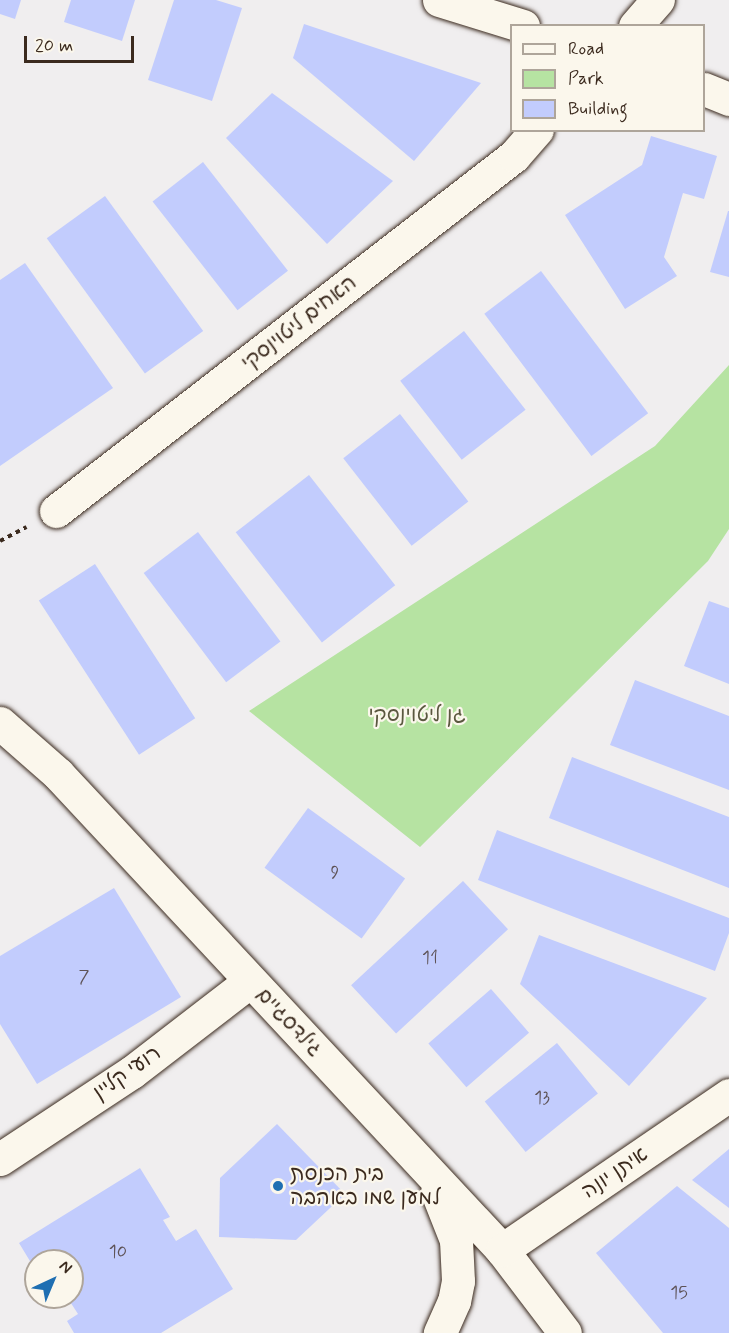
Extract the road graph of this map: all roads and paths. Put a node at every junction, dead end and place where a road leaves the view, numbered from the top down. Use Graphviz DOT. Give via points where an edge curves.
graph roads {
  1 [pos="439,0"];
  2 [pos="658,0"];
  3 [pos="517,24"];
  4 [pos="637,24"];
  5 [pos="705,89"];
  6 [pos="729,99"];
  7 [pos="535,132"];
  8 [pos="56,511"];
  9 [pos="0,723"];
  10 [pos="250,981"];
  11 [pos="729,1095"];
  12 [pos="0,1159"];
  13 [pos="431,1176"];
  14 [pos="502,1250"];
  15 [pos="440,1333"];
  16 [pos="565,1333"];
  1 -- 3 [label="street"];
  2 -- 4 [label="street"];
  5 -- 6 [label="street"];
  7 -- 8 [label="street, האחים ליטוינסקי" via="513,156"];
  9 -- 10 [label="street, גילדסגיים" via="58,774"];
  10 -- 12 [label="street, רועי קליין" via="132,1072"];
  10 -- 13 [label="street, גילדסגיים"];
  11 -- 14 [label="street, איתן יונה"];
  13 -- 14 [label="street, גילדסגיים"];
  13 -- 15 [label="street" via="456,1240 458,1281"];
  14 -- 16 [label="street, גילדסגיים"];
}
